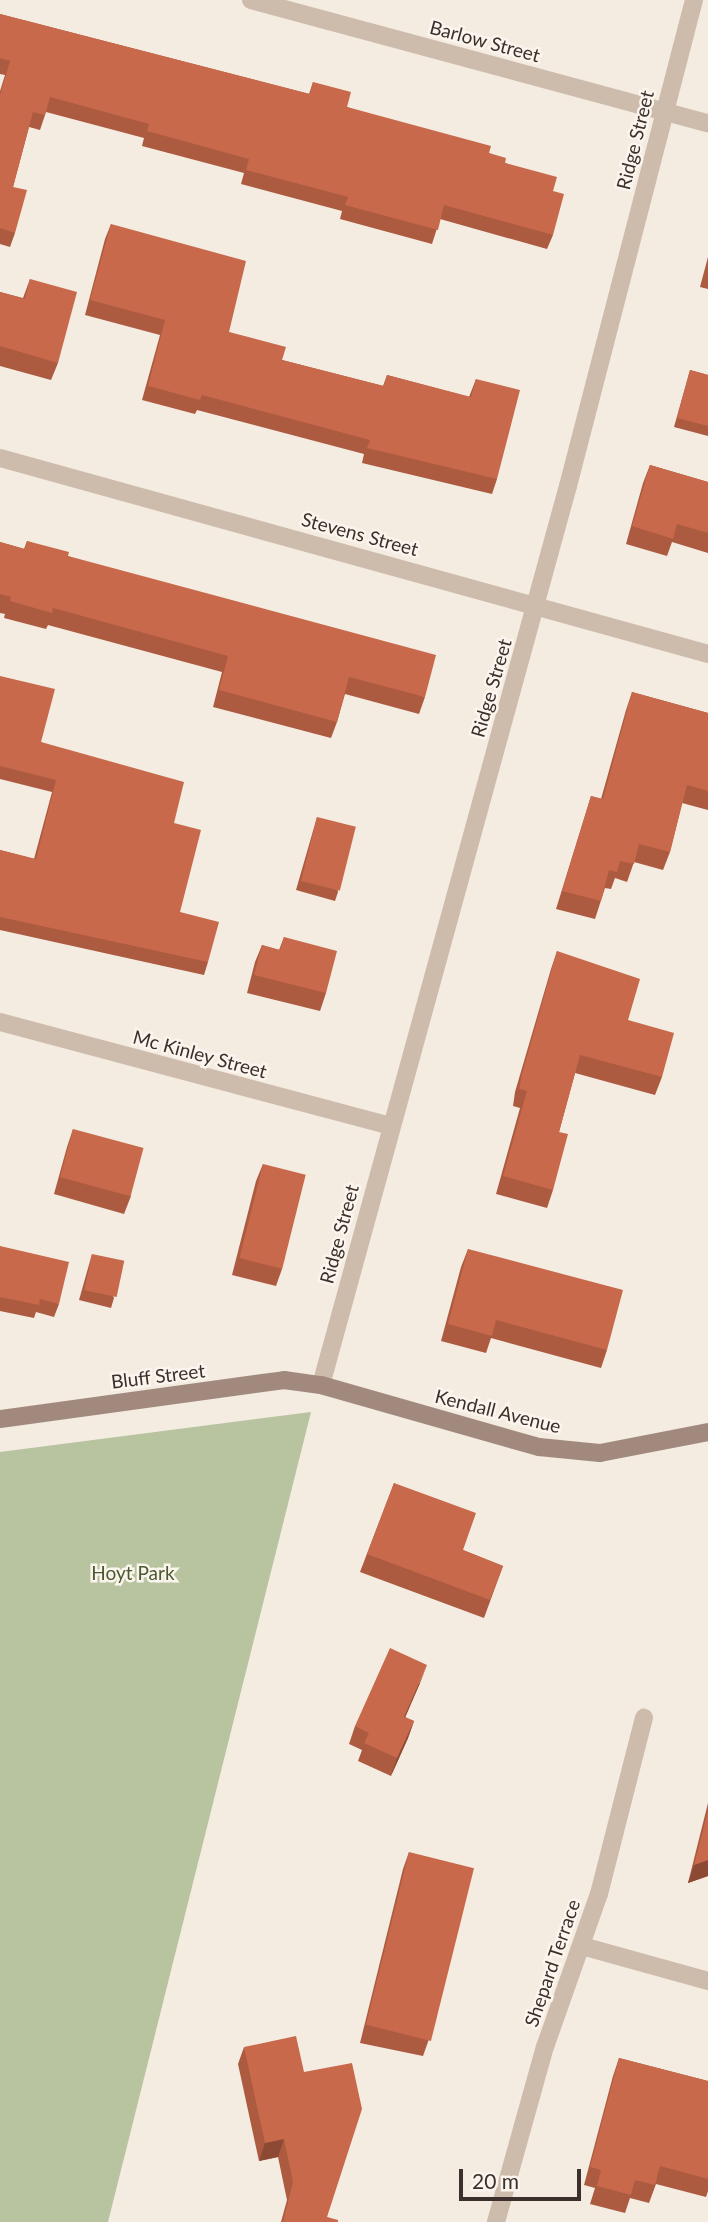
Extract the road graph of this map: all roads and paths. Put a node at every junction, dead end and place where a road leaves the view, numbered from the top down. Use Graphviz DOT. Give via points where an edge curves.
graph roads {
  1 [pos="251,0"];
  2 [pos="694,0"];
  3 [pos="663,111"];
  4 [pos="708,123"];
  5 [pos="0,458"];
  6 [pos="536,604"];
  7 [pos="708,654"];
  8 [pos="0,1022"];
  9 [pos="390,1126"];
  10 [pos="321,1385"];
  11 [pos="0,1419"];
  12 [pos="708,1432"];
  13 [pos="645,1718"];
  14 [pos="582,1946"];
  15 [pos="708,1981"];
  16 [pos="496,2222"];
  1 -- 3 [label="street, Barlow Street"];
  2 -- 3 [label="street, Ridge Street"];
  3 -- 4 [label="street, Barlow Street"];
  3 -- 6 [label="street, Ridge Street"];
  5 -- 6 [label="street, Stevens Street"];
  6 -- 7 [label="street, Stevens Street"];
  6 -- 9 [label="street, Ridge Street"];
  8 -- 9 [label="street, Mc Kinley Street"];
  9 -- 10 [label="street, Ridge Street"];
  10 -- 11 [label="street, Bluff Street" via="284,1380"];
  10 -- 12 [label="street, Kendall Avenue" via="539,1447 600,1453"];
  13 -- 14 [label="street, Shepard Terrace"];
  14 -- 15 [label="street"];
  14 -- 16 [label="street, Shepard Terrace" via="545,2048"];
}
